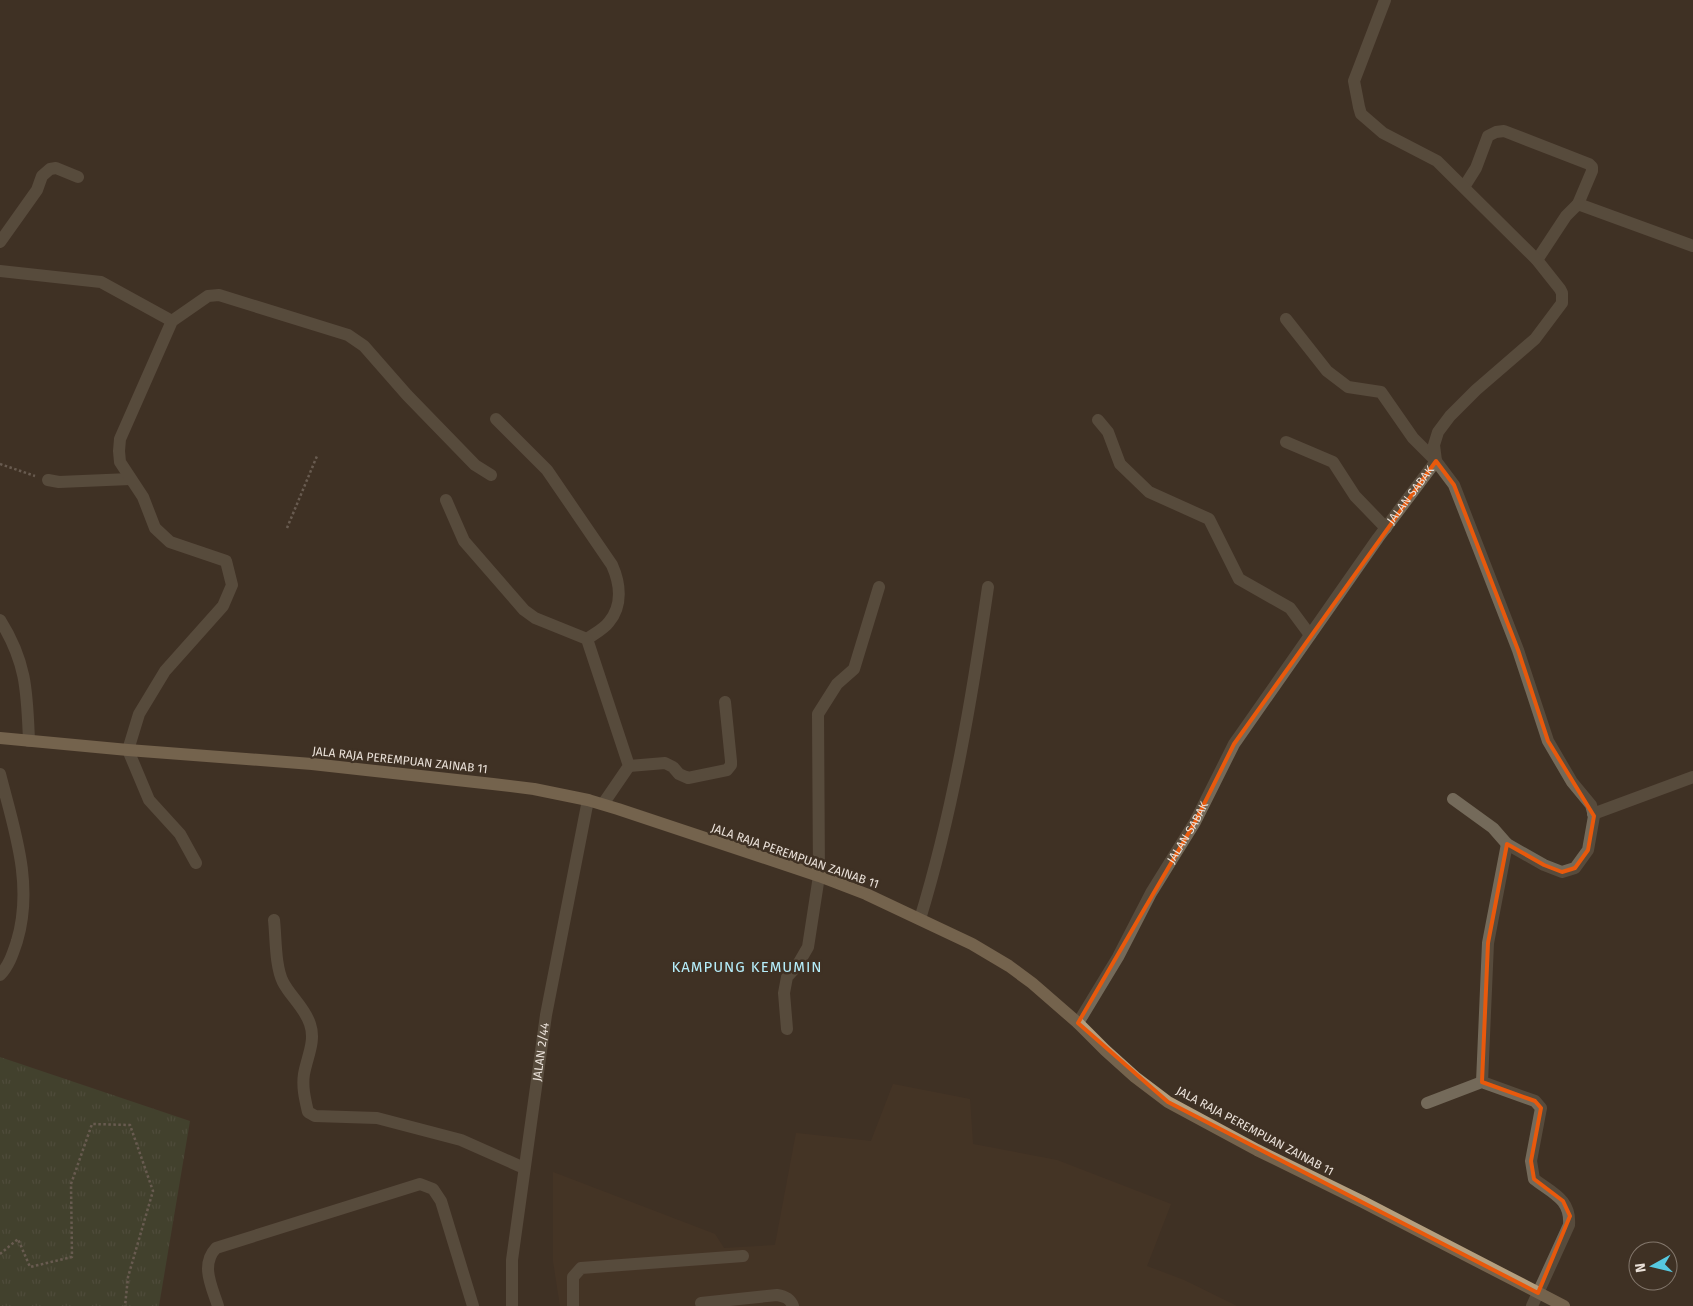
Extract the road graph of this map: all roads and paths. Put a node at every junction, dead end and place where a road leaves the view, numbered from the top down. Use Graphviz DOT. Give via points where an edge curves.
graph roads {
  1 [pos="1385,0"];
  2 [pos="78,177"];
  3 [pos="1464,187"];
  4 [pos="1578,204"];
  5 [pos="0,242"];
  6 [pos="1693,246"];
  7 [pos="1538,260"];
  8 [pos="0,271"];
  9 [pos="1286,319"];
  10 [pos="172,321"];
  11 [pos="496,419"];
  12 [pos="1098,420"];
  13 [pos="1286,442"];
  14 [pos="317,456"];
  15 [pos="1436,461"];
  16 [pos="0,464"];
  17 [pos="491,475"];
  18 [pos="130,479"];
  19 [pos="48,480"];
  20 [pos="446,500"];
  21 [pos="287,528"];
  22 [pos="1386,528"];
  23 [pos="879,587"];
  24 [pos="988,587"];
  25 [pos="0,620"];
  26 [pos="1310,635"];
  27 [pos="587,639"];
  28 [pos="724,702"];
  29 [pos="0,738"];
  30 [pos="29,742"];
  31 [pos="128,750"];
  32 [pos="629,766"];
  33 [pos="0,774"];
  34 [pos="1693,777"];
  35 [pos="1453,799"];
  36 [pos="588,800"];
  37 [pos="603,804"];
  38 [pos="1593,814"];
  39 [pos="1507,844"];
  40 [pos="196,863"];
  41 [pos="819,876"];
  42 [pos="920,919"];
  43 [pos="274,920"];
  44 [pos="0,975"];
  45 [pos="1078,1023"];
  46 [pos="787,1029"];
  47 [pos="1482,1082"];
  48 [pos="1427,1103"];
  49 [pos="524,1168"];
  50 [pos="0,1254"];
  51 [pos="743,1256"];
  52 [pos="1538,1292"];
  53 [pos="753,1302"];
  54 [pos="701,1303"];
  55 [pos="125,1306"];
  56 [pos="218,1306"];
  57 [pos="473,1306"];
  58 [pos="512,1306"];
  59 [pos="573,1306"];
  60 [pos="793,1306"];
  61 [pos="1532,1306"];
  62 [pos="1564,1306"];
  1 -- 3 [label="street, JALAN SABAK" via="1354,81 1360,111 1383,133 1437,161"];
  2 -- 5 [label="street" via="61,169 46,172"];
  3 -- 4 [label="street" via="1476,168 1488,136 1504,131 1592,167"];
  3 -- 7 [label="street, JALAN SABAK"];
  4 -- 6 [label="street"];
  4 -- 7 [label="street" via="1566,216"];
  7 -- 15 [label="street, JALAN SABAK" via="1560,288 1562,304 1535,339 1450,416 1438,432 1434,445"];
  8 -- 10 [label="street" via="101,282"];
  9 -- 15 [label="street" via="1328,371 1348,387 1381,392 1413,438"];
  10 -- 17 [label="street" via="208,296 219,295 348,335 364,346 475,465"];
  10 -- 18 [label="street" via="120,438 120,462"];
  11 -- 27 [label="street" via="547,470 612,565 618,579 619,598 615,613 608,623"];
  12 -- 26 [label="street" via="1108,432 1120,464 1149,492 1209,519 1239,579 1290,608"];
  13 -- 22 [label="street" via="1333,462 1355,496"];
  14 -- 21 [label="path"];
  15 -- 22 [label="street, JALAN SABAK"];
  15 -- 38 [label="street" via="1454,485 1518,650 1548,741"];
  16 -- 19 [label="path"];
  18 -- 19 [label="street"];
  18 -- 31 [label="street" via="143,497 155,528 170,542 226,561 232,585 222,606 165,672 139,714"];
  20 -- 27 [label="street" via="464,541 524,610 535,618"];
  22 -- 26 [label="street, JALAN SABAK"];
  23 -- 41 [label="street" via="854,669 837,684 818,714"];
  24 -- 42 [label="street" via="975,678 955,776"];
  25 -- 30 [label="street" via="20,660 27,691"];
  26 -- 45 [label="street, JALAN SABAK" via="1234,744 1195,822"];
  27 -- 32 [label="street"];
  28 -- 32 [label="street" via="731,761 727,770 688,778 665,763"];
  29 -- 30 [label="main road, JALA RAJA PEREMPUAN ZAINAB 11"];
  30 -- 31 [label="main road, JALA RAJA PEREMPUAN ZAINAB 11"];
  31 -- 36 [label="main road, JALA RAJA PEREMPUAN ZAINAB 11" via="312,764 526,788"];
  31 -- 40 [label="street" via="149,800 180,834"];
  32 -- 37 [label="street"];
  33 -- 44 [label="street" via="22,861 24,902 15,947"];
  34 -- 38 [label="street"];
  35 -- 39 [label="street" via="1493,828"];
  36 -- 37 [label="main road, JALA RAJA PEREMPUAN ZAINAB 11"];
  36 -- 49 [label="street, JALAN 2/44" via="546,1015"];
  37 -- 41 [label="main road, JALA RAJA PEREMPUAN ZAINAB 11"];
  38 -- 39 [label="street" via="1588,850 1575,868 1562,872"];
  39 -- 47 [label="street" via="1488,943"];
  41 -- 42 [label="main road, JALA RAJA PEREMPUAN ZAINAB 11"];
  41 -- 46 [label="street" via="808,948 787,977 784,993"];
  42 -- 45 [label="main road, JALA RAJA PEREMPUAN ZAINAB 11" via="1009,966"];
  43 -- 49 [label="street" via="283,982 310,1024 311,1050 303,1093 308,1112 315,1116 377,1118 461,1140"];
  45 -- 52 [label="main road, JALA RAJA PEREMPUAN ZAINAB 11" via="1135,1077 1168,1102"];
  47 -- 48 [label="street"];
  47 -- 52 [label="street" via="1535,1101 1541,1108 1531,1161 1534,1179 1568,1207 1569,1225"];
  49 -- 58 [label="street, JALAN 2/44" via="512,1260"];
  50 -- 55 [label="path" via="18,1239 30,1267 72,1257 71,1184 92,1124 130,1125 153,1191 128,1277"];
  51 -- 59 [label="street" via="581,1268 573,1277"];
  52 -- 61 [label="street"];
  52 -- 62 [label="main road, JALA RAJA PEREMPUAN ZAINAB 11"];
  53 -- 54 [label="street"];
  53 -- 60 [label="street" via="783,1296"];
  56 -- 57 [label="street" via="207,1267 216,1248 420,1184 433,1189 441,1201"];
}
